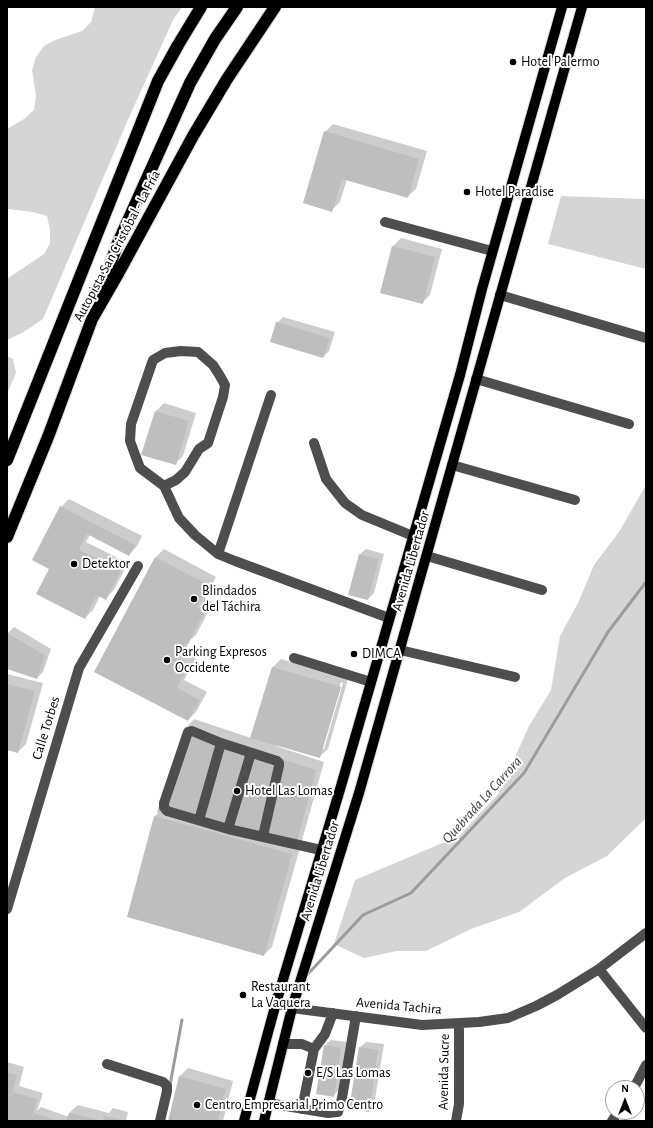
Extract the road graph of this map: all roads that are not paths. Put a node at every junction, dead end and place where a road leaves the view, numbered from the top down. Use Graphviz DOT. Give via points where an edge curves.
graph roads {
  1 [pos="201,7"];
  2 [pos="237,7"];
  3 [pos="275,7"];
  4 [pos="562,7"];
  5 [pos="582,7"];
  6 [pos="385,222"];
  7 [pos="492,251"];
  8 [pos="500,295"];
  9 [pos="92,319"];
  10 [pos="646,338"];
  11 [pos="476,379"];
  12 [pos="271,395"];
  13 [pos="629,424"];
  14 [pos="314,443"];
  15 [pos="7,460"];
  16 [pos="452,465"];
  17 [pos="164,486"];
  18 [pos="575,500"];
  19 [pos="7,536"];
  20 [pos="413,536"];
  21 [pos="218,554"];
  22 [pos="426,556"];
  23 [pos="138,566"];
  24 [pos="542,590"];
  25 [pos="389,618"];
  26 [pos="400,650"];
  27 [pos="294,658"];
  28 [pos="515,677"];
  29 [pos="371,682"];
  30 [pos="221,743"];
  31 [pos="251,753"];
  32 [pos="199,820"];
  33 [pos="228,829"];
  34 [pos="263,836"];
  35 [pos="322,850"];
  36 [pos="7,909"];
  37 [pos="646,933"];
  38 [pos="599,969"];
  39 [pos="276,1003"];
  40 [pos="292,1008"];
  41 [pos="333,1013"];
  42 [pos="356,1016"];
  43 [pos="459,1024"];
  44 [pos="646,1028"];
  45 [pos="283,1044"];
  46 [pos="314,1049"];
  47 [pos="107,1064"];
  48 [pos="646,1065"];
  49 [pos="638,1080"];
  50 [pos="268,1103"];
  51 [pos="302,1109"];
  52 [pos="160,1121"];
  53 [pos="244,1121"];
  54 [pos="264,1121"];
  55 [pos="456,1121"];
  1 -- 15 [label="highway, Autopista San Cristóbal - La Fría" via="158,81"];
  2 -- 9 [label="highway" via="190,83 117,245"];
  3 -- 9 [label="highway, Autopista San Cristóbal - La Fría" via="197,129"];
  4 -- 7 [label="main road, Avenida Libertador"];
  5 -- 8 [label="main road, Avenida Libertador"];
  6 -- 7 [label="street"];
  7 -- 20 [label="main road, Avenida Libertador" via="460,375"];
  8 -- 10 [label="street"];
  8 -- 11 [label="main road, Avenida Libertador"];
  9 -- 19 [label="highway, Autopista San Cristóbal - La Fría" via="48,437"];
  11 -- 13 [label="street"];
  11 -- 16 [label="main road, Avenida Libertador"];
  12 -- 21 [label="street"];
  14 -- 20 [label="street" via="326,479 345,503 362,515"];
  16 -- 18 [label="street"];
  16 -- 22 [label="main road, Avenida Libertador"];
  17 -- 17 [label="street" via="140,468 130,441 131,424 153,360 165,353 198,352 213,365 220,376 224,385 224,397 208,443 199,449 185,472"];
  17 -- 21 [label="street" via="180,518 195,535"];
  20 -- 25 [label="main road, Avenida Libertador"];
  21 -- 25 [label="street"];
  22 -- 24 [label="street"];
  22 -- 26 [label="main road, Avenida Libertador"];
  23 -- 36 [label="street, Calle Torbes" via="79,668"];
  25 -- 29 [label="main road, Avenida Libertador"];
  26 -- 28 [label="street"];
  26 -- 40 [label="main road, Avenida Libertador" via="359,793"];
  27 -- 29 [label="street"];
  29 -- 35 [label="main road, Avenida Libertador"];
  30 -- 31 [label="street"];
  30 -- 32 [label="street"];
  30 -- 32 [label="street" via="192,731 188,732 164,803 167,811"];
  31 -- 33 [label="street"];
  31 -- 34 [label="street" via="277,761 279,766"];
  32 -- 33 [label="street"];
  33 -- 34 [label="street"];
  34 -- 35 [label="street"];
  35 -- 39 [label="main road, Avenida Libertador"];
  37 -- 38 [label="street, Avenida Tachira"];
  38 -- 43 [label="street, Avenida Tachira" via="557,996 508,1018"];
  38 -- 44 [label="street"];
  39 -- 40 [label="street, Avenida Tachira"];
  39 -- 53 [label="main road, Avenida Libertador"];
  40 -- 41 [label="street, Avenida Tachira"];
  40 -- 45 [label="main road, Avenida Libertador"];
  41 -- 42 [label="street, Avenida Tachira"];
  41 -- 46 [label="street" via="325,1034"];
  42 -- 43 [label="street, Avenida Tachira" via="422,1025"];
  42 -- 51 [label="street" via="338,1112"];
  43 -- 55 [label="street, Avenida Sucre" via="459,1104"];
  45 -- 46 [label="street" via="302,1044"];
  45 -- 50 [label="main road, Avenida Libertador"];
  46 -- 51 [label="street"];
  47 -- 52 [label="street" via="163,1082 167,1086"];
  48 -- 49 [label="street"];
  50 -- 51 [label="street"];
  50 -- 54 [label="main road, Avenida Libertador"];
}
